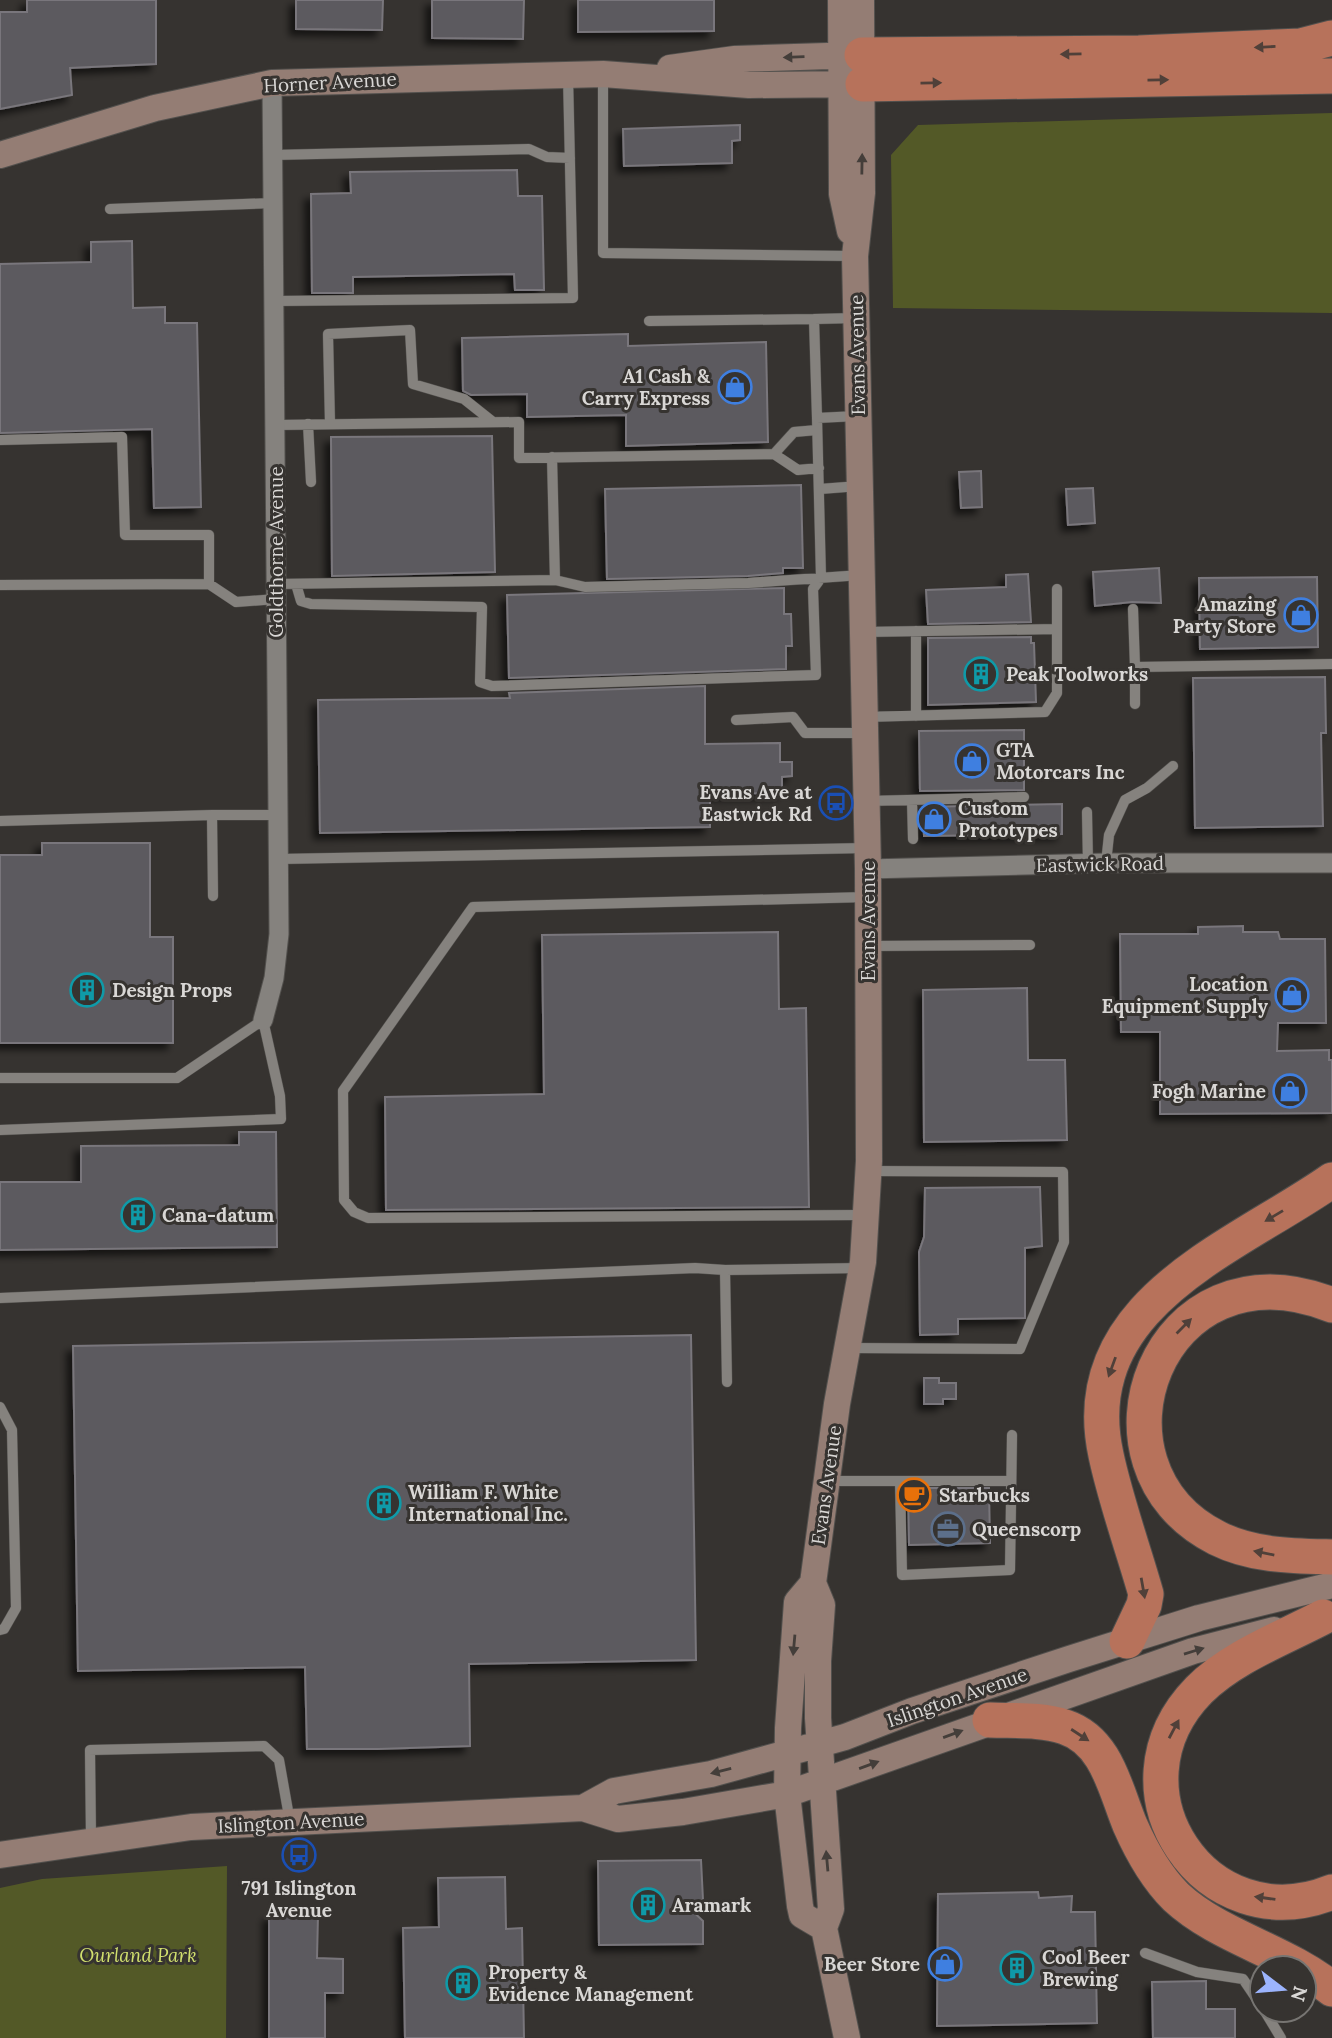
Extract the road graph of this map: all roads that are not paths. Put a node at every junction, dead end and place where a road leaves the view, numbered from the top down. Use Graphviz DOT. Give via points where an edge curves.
graph roads {
  1 [pos="841,0"];
  2 [pos="861,0"];
  3 [pos="1332,38"];
  4 [pos="852,70"];
  5 [pos="615,75"];
  6 [pos="568,76"];
  7 [pos="1332,76"];
  8 [pos="272,83"];
  9 [pos="0,155"];
  10 [pos="273,155"];
  11 [pos="570,158"];
  12 [pos="273,204"];
  13 [pos="110,209"];
  14 [pos="855,256"];
  15 [pos="274,301"];
  16 [pos="856,318"];
  17 [pos="814,319"];
  18 [pos="649,321"];
  19 [pos="858,416"];
  20 [pos="817,418"];
  21 [pos="494,422"];
  22 [pos="308,424"];
  23 [pos="330,424"];
  24 [pos="276,425"];
  25 [pos="817,430"];
  26 [pos="0,440"];
  27 [pos="775,454"];
  28 [pos="552,457"];
  29 [pos="819,468"];
  30 [pos="311,482"];
  31 [pos="859,486"];
  32 [pos="820,489"];
  33 [pos="861,575"];
  34 [pos="821,579"];
  35 [pos="555,580"];
  36 [pos="209,584"];
  37 [pos="0,585"];
  38 [pos="283,589"];
  39 [pos="1056,589"];
  40 [pos="1133,609"];
  41 [pos="1057,629"];
  42 [pos="916,631"];
  43 [pos="863,632"];
  44 [pos="1332,664"];
  45 [pos="1135,667"];
  46 [pos="1135,704"];
  47 [pos="916,716"];
  48 [pos="736,720"];
  49 [pos="865,725"];
  50 [pos="1173,766"];
  51 [pos="1024,797"];
  52 [pos="912,800"];
  53 [pos="866,801"];
  54 [pos="1087,812"];
  55 [pos="212,815"];
  56 [pos="278,815"];
  57 [pos="0,821"];
  58 [pos="913,839"];
  59 [pos="279,859"];
  60 [pos="867,859"];
  61 [pos="1097,863"];
  62 [pos="1332,863"];
  63 [pos="214,896"];
  64 [pos="868,897"];
  65 [pos="1030,945"];
  66 [pos="868,946"];
  67 [pos="263,1020"];
  68 [pos="0,1078"];
  69 [pos="0,1130"];
  70 [pos="869,1171"];
  71 [pos="1332,1180"];
  72 [pos="866,1215"];
  73 [pos="862,1268"];
  74 [pos="725,1270"];
  75 [pos="0,1298"];
  76 [pos="1332,1304"];
  77 [pos="847,1348"];
  78 [pos="727,1382"];
  79 [pos="0,1407"];
  80 [pos="1012,1436"];
  81 [pos="826,1481"];
  82 [pos="900,1481"];
  83 [pos="1011,1481"];
  84 [pos="1332,1557"];
  85 [pos="813,1583"];
  86 [pos="1329,1606"];
  87 [pos="0,1630"];
  88 [pos="1127,1641"];
  89 [pos="990,1720"];
  90 [pos="819,1744"];
  91 [pos="787,1754"];
  92 [pos="821,1781"];
  93 [pos="787,1794"];
  94 [pos="583,1808"];
  95 [pos="290,1822"];
  96 [pos="91,1842"];
  97 [pos="0,1855"];
  98 [pos="1332,1892"];
  99 [pos="824,1928"];
  100 [pos="1145,1953"];
  101 [pos="1248,1986"];
  102 [pos="1332,1989"];
  103 [pos="847,2038"];
  1 -- 4 [label="main road, Evans Avenue"];
  2 -- 4 [label="main road, Evans Avenue"];
  3 -- 4 [label="highway, one-way" via="1301,46"];
  4 -- 5 [label="main road, Horner Avenue" via="749,85"];
  4 -- 7 [label="highway, one-way"];
  4 -- 14 [label="main road, Evans Avenue" via="862,193"];
  5 -- 6 [label="main road, Horner Avenue"];
  5 -- 14 [label="lane" via="603,253"];
  6 -- 8 [label="main road, Horner Avenue"];
  6 -- 11 [label="lane"];
  8 -- 9 [label="main road, Horner Avenue" via="155,108"];
  8 -- 10 [label="street, Goldthorne Avenue"];
  10 -- 11 [label="lane" via="529,149 548,157"];
  10 -- 12 [label="street, Goldthorne Avenue"];
  11 -- 15 [label="lane" via="573,298"];
  12 -- 13 [label="lane"];
  12 -- 15 [label="street, Goldthorne Avenue"];
  14 -- 16 [label="main road, Evans Avenue"];
  15 -- 24 [label="street, Goldthorne Avenue"];
  16 -- 17 [label="lane"];
  16 -- 19 [label="main road, Evans Avenue"];
  17 -- 18 [label="lane"];
  17 -- 20 [label="lane"];
  19 -- 20 [label="lane"];
  19 -- 31 [label="main road, Evans Avenue"];
  20 -- 25 [label="lane"];
  21 -- 23 [label="lane"];
  21 -- 23 [label="lane" via="464,399 413,384 410,330 328,334"];
  21 -- 28 [label="lane" via="519,422 519,458"];
  22 -- 23 [label="lane"];
  22 -- 24 [label="lane"];
  22 -- 30 [label="lane"];
  24 -- 38 [label="street, Goldthorne Avenue"];
  25 -- 27 [label="lane" via="794,432"];
  25 -- 29 [label="lane"];
  26 -- 36 [label="lane" via="122,437 125,535 209,535"];
  27 -- 28 [label="lane"];
  27 -- 29 [label="lane" via="798,470"];
  28 -- 35 [label="lane"];
  29 -- 32 [label="lane"];
  31 -- 32 [label="lane"];
  31 -- 33 [label="main road, Evans Avenue"];
  32 -- 34 [label="lane"];
  33 -- 34 [label="lane"];
  33 -- 43 [label="main road, Evans Avenue"];
  34 -- 35 [label="lane" via="585,586"];
  34 -- 38 [label="lane" via="813,589 816,675 492,686 480,682 482,607 311,604"];
  35 -- 38 [label="lane"];
  36 -- 37 [label="lane"];
  36 -- 38 [label="lane" via="236,602"];
  38 -- 56 [label="street, Goldthorne Avenue"];
  39 -- 41 [label="lane"];
  40 -- 45 [label="lane"];
  41 -- 42 [label="lane"];
  41 -- 47 [label="lane" via="1057,693 1045,712"];
  42 -- 43 [label="lane"];
  42 -- 47 [label="lane"];
  43 -- 49 [label="main road, Evans Avenue"];
  44 -- 45 [label="lane"];
  45 -- 46 [label="lane"];
  47 -- 49 [label="lane"];
  48 -- 49 [label="lane" via="793,717 806,733"];
  49 -- 53 [label="main road, Evans Avenue"];
  50 -- 61 [label="lane" via="1125,800"];
  51 -- 52 [label="lane"];
  52 -- 53 [label="lane"];
  52 -- 58 [label="lane"];
  53 -- 60 [label="main road, Evans Avenue"];
  54 -- 61 [label="lane"];
  55 -- 56 [label="lane"];
  55 -- 57 [label="lane"];
  55 -- 63 [label="lane"];
  56 -- 59 [label="street, Goldthorne Avenue"];
  59 -- 60 [label="lane"];
  59 -- 67 [label="street, Goldthorne Avenue" via="279,934"];
  60 -- 61 [label="street, Eastwick Road"];
  60 -- 64 [label="main road, Evans Avenue"];
  61 -- 62 [label="street, Eastwick Road"];
  64 -- 66 [label="main road, Evans Avenue"];
  64 -- 72 [label="lane" via="473,907 343,1091 344,1200 354,1212 368,1218"];
  65 -- 66 [label="lane"];
  66 -- 70 [label="main road, Evans Avenue"];
  67 -- 68 [label="lane" via="177,1078"];
  67 -- 69 [label="lane" via="281,1119"];
  70 -- 72 [label="main road, Evans Avenue"];
  70 -- 77 [label="lane" via="1063,1172 1064,1242 1020,1349"];
  71 -- 88 [label="highway, one-way" via="1174,1281 1135,1321 1115,1359 1103,1402 1106,1454 1146,1594"];
  72 -- 73 [label="main road, Evans Avenue"];
  73 -- 74 [label="lane"];
  73 -- 77 [label="main road, Evans Avenue"];
  74 -- 75 [label="lane"];
  74 -- 78 [label="lane"];
  84 -- 76 [label="highway, one-way" via="1283,1556 1247,1549 1216,1538 1190,1519 1171,1503 1156,1475 1143,1417 1164,1352 1180,1328 1199,1312 1224,1299 1278,1290"];
  77 -- 81 [label="main road, Evans Avenue"];
  79 -- 87 [label="lane" via="12,1430 16,1608"];
  80 -- 83 [label="lane"];
  81 -- 82 [label="lane"];
  81 -- 85 [label="main road, Evans Avenue"];
  82 -- 83 [label="lane"];
  82 -- 83 [label="lane" via="902,1575 1010,1570"];
  85 -- 90 [label="main road, Evans Avenue" via="822,1605"];
  85 -- 91 [label="main road, Evans Avenue, one-way" via="797,1602"];
  86 -- 88 [label="main road, Islington Avenue" via="1199,1618"];
  89 -- 86 [label="main road, Islington Avenue, one-way"];
  98 -- 86 [label="highway, one-way" via="1300,1901 1257,1898 1207,1876 1181,1850 1160,1790 1160,1766 1171,1731 1199,1690"];
  88 -- 90 [label="main road, Islington Avenue"];
  92 -- 89 [label="main road, Islington Avenue, one-way"];
  89 -- 102 [label="highway, one-way" via="1051,1723 1083,1736 1110,1769 1144,1854 1176,1897 1202,1916 1307,1969"];
  90 -- 91 [label="main road, Islington Avenue"];
  90 -- 92 [label="main road, Evans Avenue"];
  91 -- 93 [label="main road, Evans Avenue"];
  91 -- 94 [label="main road, Islington Avenue, one-way" via="711,1774 614,1791"];
  92 -- 93 [label="main road, Islington Avenue"];
  99 -- 92 [label="main road, Evans Avenue, one-way" via="831,1909"];
  93 -- 94 [label="main road, Islington Avenue" via="618,1818"];
  93 -- 99 [label="main road, Evans Avenue" via="802,1915"];
  94 -- 95 [label="main road, Islington Avenue"];
  95 -- 96 [label="main road, Islington Avenue" via="191,1827"];
  95 -- 96 [label="lane" via="279,1760 264,1746 90,1750"];
  96 -- 97 [label="main road, Islington Avenue"];
  99 -- 103 [label="main road, Evans Avenue"];
  100 -- 101 [label="lane" via="1197,1972 1243,1979"];
}
